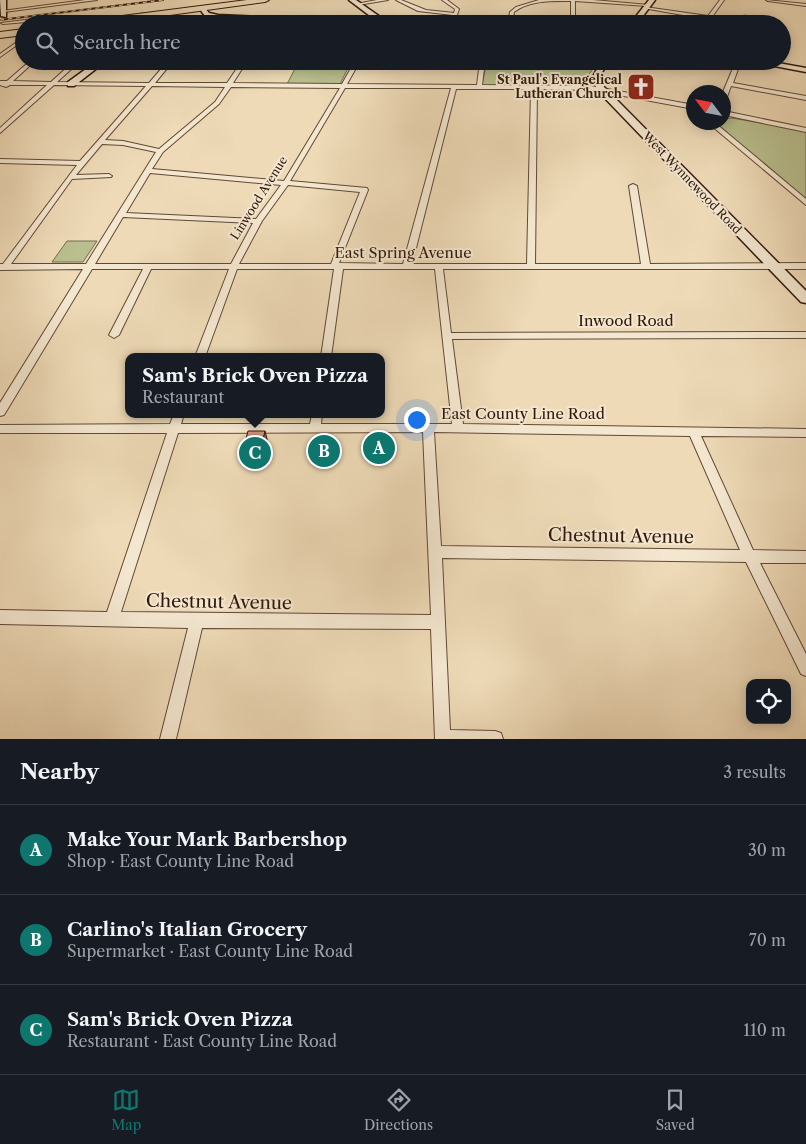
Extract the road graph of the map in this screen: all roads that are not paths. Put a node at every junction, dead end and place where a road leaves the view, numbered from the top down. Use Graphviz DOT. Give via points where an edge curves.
graph roads {
  1 [pos="2,0"];
  2 [pos="95,0"];
  3 [pos="265,0"];
  4 [pos="386,0"];
  5 [pos="398,0"];
  6 [pos="444,0"];
  7 [pos="573,0"];
  8 [pos="722,0"];
  9 [pos="768,0"];
  10 [pos="355,2"];
  11 [pos="648,5"];
  12 [pos="806,5"];
  13 [pos="202,8"];
  14 [pos="456,14"];
  15 [pos="18,15"];
  16 [pos="168,15"];
  17 [pos="207,15"];
  18 [pos="374,15"];
  19 [pos="512,15"];
  20 [pos="573,15"];
  21 [pos="640,15"];
  22 [pos="695,15"];
  23 [pos="711,15"];
  24 [pos="15,16"];
  25 [pos="3,18"];
  26 [pos="15,18"];
  27 [pos="15,33"];
  28 [pos="2,34"];
  29 [pos="15,45"];
  30 [pos="12,47"];
  31 [pos="0,56"];
  32 [pos="791,68"];
  33 [pos="23,70"];
  34 [pos="67,70"];
  35 [pos="90,70"];
  36 [pos="162,70"];
  37 [pos="240,70"];
  38 [pos="353,70"];
  39 [pos="482,70"];
  40 [pos="599,70"];
  41 [pos="735,70"];
  42 [pos="806,70"];
  43 [pos="0,83"];
  44 [pos="8,83"];
  45 [pos="52,84"];
  46 [pos="71,84"];
  47 [pos="149,84"];
  48 [pos="730,84"];
  49 [pos="229,85"];
  50 [pos="344,86"];
  51 [pos="454,86"];
  52 [pos="479,87"];
  53 [pos="534,87"];
  54 [pos="600,88"];
  55 [pos="0,90"];
  56 [pos="806,98"];
  57 [pos="686,105"];
  58 [pos="731,116"];
  59 [pos="719,130"];
  60 [pos="806,130"];
  61 [pos="0,131"];
  62 [pos="101,142"];
  63 [pos="160,151"];
  64 [pos="0,161"];
  65 [pos="81,163"];
  66 [pos="149,171"];
  67 [pos="110,176"];
  68 [pos="70,177"];
  69 [pos="286,183"];
  70 [pos="633,186"];
  71 [pos="806,203"];
  72 [pos="121,215"];
  73 [pos="258,222"];
  74 [pos="772,265"];
  75 [pos="88,266"];
  76 [pos="149,266"];
  77 [pos="234,266"];
  78 [pos="336,266"];
  79 [pos="407,266"];
  80 [pos="806,266"];
  81 [pos="3,267"];
  82 [pos="439,267"];
  83 [pos="531,267"];
  84 [pos="646,267"];
  85 [pos="806,299"];
  86 [pos="114,335"];
  87 [pos="806,335"];
  88 [pos="447,336"];
  89 [pos="201,353"];
  90 [pos="326,353"];
  91 [pos="0,412"];
  92 [pos="179,418"];
  93 [pos="316,418"];
  94 [pos="175,428"];
  95 [pos="428,428"];
  96 [pos="458,428"];
  97 [pos="0,429"];
  98 [pos="315,429"];
  99 [pos="693,431"];
  100 [pos="806,433"];
  101 [pos="436,552"];
  102 [pos="750,557"];
  103 [pos="806,557"];
  104 [pos="0,617"];
  105 [pos="112,619"];
  106 [pos="197,621"];
  107 [pos="437,622"];
  108 [pos="806,669"];
  109 [pos="168,739"];
  110 [pos="443,739"];
  111 [pos="495,739"];
  1 -- 25 [label="street"];
  2 -- 15 [label="street"];
  3 -- 13 [label="highway"];
  4 -- 10 [label="street"];
  5 -- 14 [label="street" via="422,12"];
  6 -- 14 [label="street" via="457,9"];
  7 -- 11 [label="street"];
  7 -- 19 [label="street" via="520,5"];
  7 -- 20 [label="street"];
  8 -- 23 [label="street"];
  9 -- 12 [label="street"];
  10 -- 18 [label="street"];
  11 -- 21 [label="street"];
  11 -- 22 [label="street"];
  13 -- 16 [label="highway"];
  13 -- 17 [label="street"];
  24 -- 25 [label="street"];
  25 -- 26 [label="street"];
  25 -- 28 [label="street"];
  27 -- 28 [label="highway"];
  29 -- 30 [label="street"];
  30 -- 31 [label="street"];
  32 -- 42 [label="street"];
  33 -- 44 [label="street"];
  34 -- 45 [label="street"];
  35 -- 46 [label="street"];
  36 -- 47 [label="street"];
  37 -- 49 [label="street"];
  38 -- 50 [label="street, Linwood Avenue"];
  39 -- 52 [label="street"];
  40 -- 54 [label="street" via="596,82"];
  41 -- 48 [label="street"];
  43 -- 44 [label="street"];
  44 -- 45 [label="street"];
  44 -- 55 [label="street"];
  45 -- 46 [label="street"];
  45 -- 61 [label="street"];
  46 -- 47 [label="street"];
  47 -- 49 [label="street"];
  47 -- 62 [label="street"];
  48 -- 56 [label="street"];
  49 -- 50 [label="street"];
  49 -- 63 [label="street" via="218,103"];
  50 -- 51 [label="street"];
  50 -- 69 [label="street, Linwood Avenue"];
  51 -- 52 [label="street"];
  51 -- 79 [label="street"];
  52 -- 53 [label="street"];
  53 -- 54 [label="street"];
  53 -- 83 [label="street"];
  54 -- 57 [label="street"];
  54 -- 74 [label="street, West Wynnewood Road"];
  58 -- 60 [label="street"];
  59 -- 71 [label="street"];
  62 -- 63 [label="street"];
  62 -- 65 [label="street"];
  63 -- 66 [label="street"];
  64 -- 65 [label="street"];
  65 -- 68 [label="street"];
  66 -- 69 [label="street"];
  66 -- 72 [label="street"];
  67 -- 68 [label="street"];
  68 -- 81 [label="street"];
  69 -- 73 [label="street, Linwood Avenue"];
  69 -- 78 [label="street" via="364,190"];
  70 -- 84 [label="street"];
  72 -- 73 [label="street"];
  72 -- 75 [label="street"];
  73 -- 77 [label="street, Linwood Avenue"];
  74 -- 80 [label="street, East Spring Avenue"];
  74 -- 84 [label="street, East Spring Avenue"];
  74 -- 85 [label="street, West Wynnewood Road"];
  75 -- 76 [label="street, East Spring Avenue"];
  75 -- 81 [label="street, East Spring Avenue"];
  75 -- 91 [label="street"];
  76 -- 77 [label="street, East Spring Avenue"];
  76 -- 86 [label="street"];
  77 -- 78 [label="street, East Spring Avenue"];
  77 -- 89 [label="street, Linwood Avenue"];
  78 -- 79 [label="street, East Spring Avenue"];
  78 -- 90 [label="street"];
  79 -- 82 [label="street, East Spring Avenue"];
  82 -- 83 [label="street, East Spring Avenue"];
  82 -- 88 [label="street"];
  83 -- 84 [label="street, East Spring Avenue"];
  87 -- 88 [label="street, Inwood Road"];
  88 -- 96 [label="street"];
  92 -- 94 [label="street"];
  93 -- 98 [label="street"];
  94 -- 97 [label="street, East County Line Road"];
  94 -- 98 [label="street, East County Line Road"];
  94 -- 105 [label="street"];
  95 -- 96 [label="street, East County Line Road"];
  95 -- 98 [label="street, East County Line Road"];
  95 -- 101 [label="street"];
  96 -- 99 [label="street, East County Line Road"];
  99 -- 100 [label="street, East County Line Road"];
  99 -- 102 [label="street"];
  101 -- 102 [label="street, Chestnut Avenue"];
  101 -- 107 [label="street"];
  102 -- 103 [label="street, Chestnut Avenue"];
  102 -- 108 [label="street"];
  104 -- 105 [label="street, Chestnut Avenue"];
  105 -- 106 [label="street, Chestnut Avenue"];
  106 -- 107 [label="street, Chestnut Avenue"];
  106 -- 109 [label="street"];
  107 -- 110 [label="street"];
  110 -- 111 [label="street"];
}
